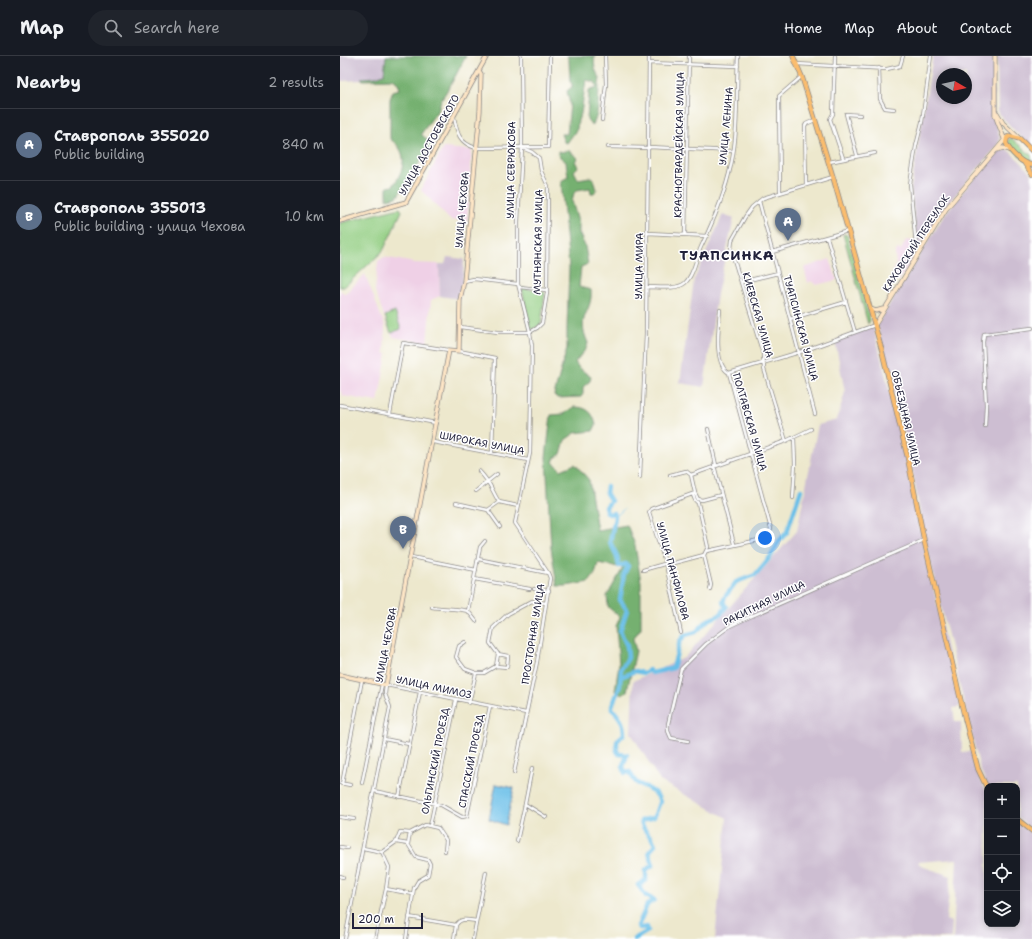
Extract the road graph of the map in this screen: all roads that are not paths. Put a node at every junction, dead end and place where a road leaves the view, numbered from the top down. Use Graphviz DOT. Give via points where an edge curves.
graph roads {
  1 [pos="487,56"];
  2 [pos="521,56"];
  3 [pos="550,56"];
  4 [pos="605,56"];
  5 [pos="649,56"];
  6 [pos="689,56"];
  7 [pos="738,56"];
  8 [pos="793,56"];
  9 [pos="835,56"];
  10 [pos="903,56"];
  11 [pos="931,56"];
  12 [pos="995,56"];
  13 [pos="649,63"];
  14 [pos="797,64"];
  15 [pos="689,65"];
  16 [pos="738,66"];
  17 [pos="834,66"];
  18 [pos="879,68"];
  19 [pos="479,71"];
  20 [pos="802,77"];
  21 [pos="996,108"];
  22 [pos="894,109"];
  23 [pos="860,115"];
  24 [pos="454,117"];
  25 [pos="602,120"];
  26 [pos="816,120"];
  27 [pos="1001,133"];
  28 [pos="1020,139"];
  29 [pos="1005,142"];
  30 [pos="999,146"];
  31 [pos="649,147"];
  32 [pos="476,148"];
  33 [pos="522,148"];
  34 [pos="608,148"];
  35 [pos="686,150"];
  36 [pos="1011,150"];
  37 [pos="1031,150"];
  38 [pos="734,151"];
  39 [pos="994,151"];
  40 [pos="875,153"];
  41 [pos="857,155"];
  42 [pos="843,158"];
  43 [pos="1022,161"];
  44 [pos="828,162"];
  45 [pos="1032,164"];
  46 [pos="1032,174"];
  47 [pos="833,177"];
  48 [pos="806,184"];
  49 [pos="780,191"];
  50 [pos="759,201"];
  51 [pos="340,221"];
  52 [pos="848,230"];
  53 [pos="648,233"];
  54 [pos="685,235"];
  55 [pos="707,236"];
  56 [pos="827,237"];
  57 [pos="920,249"];
  58 [pos="772,252"];
  59 [pos="778,273"];
  60 [pos="464,281"];
  61 [pos="741,282"];
  62 [pos="519,285"];
  63 [pos="647,287"];
  64 [pos="546,290"];
  65 [pos="846,302"];
  66 [pos="884,308"];
  67 [pos="871,309"];
  68 [pos="720,310"];
  69 [pos="790,319"];
  70 [pos="874,325"];
  71 [pos="460,327"];
  72 [pos="1032,328"];
  73 [pos="530,332"];
  74 [pos="854,332"];
  75 [pos="449,350"];
  76 [pos="459,351"];
  77 [pos="800,352"];
  78 [pos="764,362"];
  79 [pos="728,373"];
  80 [pos="340,404"];
  81 [pos="390,414"];
  82 [pos="815,414"];
  83 [pos="436,423"];
  84 [pos="985,426"];
  85 [pos="708,429"];
  86 [pos="811,429"];
  87 [pos="794,437"];
  88 [pos="786,441"];
  89 [pos="433,442"];
  90 [pos="492,453"];
  91 [pos="751,453"];
  92 [pos="528,460"];
  93 [pos="715,465"];
  94 [pos="479,471"];
  95 [pos="497,474"];
  96 [pos="691,474"];
  97 [pos="670,475"];
  98 [pos="640,477"];
  99 [pos="488,480"];
  100 [pos="476,491"];
  101 [pos="694,493"];
  102 [pos="721,495"];
  103 [pos="793,498"];
  104 [pos="698,501"];
  105 [pos="499,502"];
  106 [pos="456,503"];
  107 [pos="518,506"];
  108 [pos="488,510"];
  109 [pos="500,527"];
  110 [pos="924,540"];
  111 [pos="485,541"];
  112 [pos="734,544"];
  113 [pos="707,551"];
  114 [pos="704,555"];
  115 [pos="411,557"];
  116 [pos="478,559"];
  117 [pos="665,565"];
  118 [pos="476,570"];
  119 [pos="643,570"];
  120 [pos="548,573"];
  121 [pos="474,578"];
  122 [pos="530,589"];
  123 [pos="534,589"];
  124 [pos="710,589"];
  125 [pos="549,591"];
  126 [pos="546,602"];
  127 [pos="432,607"];
  128 [pos="468,610"];
  129 [pos="476,621"];
  130 [pos="681,633"];
  131 [pos="465,642"];
  132 [pos="498,654"];
  133 [pos="496,666"];
  134 [pos="476,673"];
  135 [pos="340,675"];
  136 [pos="362,680"];
  137 [pos="382,684"];
  138 [pos="386,685"];
  139 [pos="420,692"];
  140 [pos="456,700"];
  141 [pos="469,703"];
  142 [pos="490,706"];
  143 [pos="526,713"];
  144 [pos="384,739"];
  145 [pos="688,741"];
  146 [pos="409,744"];
  147 [pos="532,768"];
  148 [pos="514,773"];
  149 [pos="362,783"];
  150 [pos="985,783"];
  151 [pos="341,784"];
  152 [pos="350,786"];
  153 [pos="374,791"];
  154 [pos="399,796"];
  155 [pos="435,804"];
  156 [pos="525,804"];
  157 [pos="340,817"];
  158 [pos="546,817"];
  159 [pos="354,819"];
  160 [pos="1020,822"];
  161 [pos="430,826"];
  162 [pos="1032,831"];
  163 [pos="410,833"];
  164 [pos="517,841"];
  165 [pos="396,842"];
  166 [pos="408,844"];
  167 [pos="340,847"];
  168 [pos="347,848"];
  169 [pos="362,848"];
  170 [pos="382,852"];
  171 [pos="444,852"];
  172 [pos="486,872"];
  173 [pos="386,889"];
  174 [pos="413,894"];
  175 [pos="409,917"];
  176 [pos="476,921"];
  177 [pos="456,925"];
  178 [pos="345,939"];
  179 [pos="375,939"];
  180 [pos="406,939"];
  181 [pos="454,939"];
  182 [pos="472,939"];
  1 -- 19 [label="street, УЛИЦА ДОСТОЕВСКОГО"];
  2 -- 33 [label="street, УЛИЦА СЕВРЮКОВА"];
  3 -- 33 [label="street" via="548,147"];
  4 -- 25 [label="street" via="606,84"];
  5 -- 13 [label="street, УЛИЦА МИРА"];
  6 -- 15 [label="street, КРАСНОГВАРДЕЙСКАЯ УЛИЦА"];
  7 -- 16 [label="street, УЛИЦА ЛЕНИНА"];
  8 -- 14 [label="main road, ОБЪЕЗДНАЯ УЛИЦА"];
  9 -- 17 [label="street"];
  10 -- 18 [label="street" via="900,66"];
  11 -- 57 [label="street" via="910,191 916,246"];
  12 -- 21 [label="street"];
  13 -- 15 [label="street"];
  13 -- 31 [label="street, УЛИЦА МИРА"];
  14 -- 17 [label="street"];
  14 -- 20 [label="main road, ОБЪЕЗДНАЯ УЛИЦА"];
  15 -- 16 [label="street"];
  15 -- 35 [label="street, КРАСНОГВАРДЕЙСКАЯ УЛИЦА"];
  16 -- 38 [label="street, УЛИЦА ЛЕНИНА"];
  17 -- 18 [label="street"];
  17 -- 42 [label="street" via="833,114 830,119"];
  18 -- 22 [label="street" via="880,99 885,108"];
  19 -- 24 [label="street, УЛИЦА ДОСТОЕВСКОГО"];
  19 -- 32 [label="street, УЛИЦА ЧЕХОВА" via="482,74"];
  20 -- 26 [label="main road, ОБЪЕЗДНАЯ УЛИЦА"];
  20 -- 49 [label="street" via="779,96"];
  21 -- 27 [label="street"];
  21 -- 28 [label="street" via="1001,121"];
  23 -- 41 [label="street" via="846,114"];
  24 -- 32 [label="street" via="458,137"];
  24 -- 51 [label="street, УЛИЦА ДОСТОЕВСКОГО" via="406,202"];
  26 -- 44 [label="main road, ОБЪЕЗДНАЯ УЛИЦА"];
  26 -- 48 [label="street" via="805,126"];
  27 -- 29 [label="street"];
  27 -- 30 [label="street"];
  28 -- 29 [label="main road" via="1012,136"];
  28 -- 37 [label="main road"];
  29 -- 30 [label="street"];
  29 -- 36 [label="main road"];
  30 -- 39 [label="street"];
  31 -- 34 [label="street"];
  31 -- 35 [label="street"];
  31 -- 53 [label="street, УЛИЦА МИРА"];
  32 -- 33 [label="street"];
  32 -- 60 [label="street, УЛИЦА ЧЕХОВА"];
  33 -- 62 [label="street, УЛИЦА СЕВРЮКОВА"];
  33 -- 64 [label="street, МУТНЯНСКАЯ УЛИЦА" via="539,158 541,171 548,186"];
  35 -- 38 [label="street"];
  35 -- 54 [label="street, КРАСНОГВАРДЕЙСКАЯ УЛИЦА"];
  36 -- 39 [label="street" via="1003,148"];
  36 -- 43 [label="main road"];
  38 -- 55 [label="street, УЛИЦА ЛЕНИНА" via="718,211"];
  39 -- 57 [label="street, КАХОВСКИЙ ПЕРЕУЛОК" via="946,209"];
  40 -- 41 [label="street"];
  41 -- 42 [label="street"];
  42 -- 44 [label="street"];
  43 -- 45 [label="main road"];
  43 -- 46 [label="main road"];
  44 -- 47 [label="main road, ОБЪЕЗДНАЯ УЛИЦА"];
  47 -- 48 [label="street"];
  47 -- 52 [label="main road, ОБЪЕЗДНАЯ УЛИЦА"];
  48 -- 49 [label="street"];
  49 -- 50 [label="street"];
  50 -- 58 [label="street, ТУАПСИНСКАЯ УЛИЦА"];
  50 -- 61 [label="street, КИЕВСКАЯ УЛИЦА" via="752,207 732,240 730,250"];
  52 -- 56 [label="street"];
  52 -- 67 [label="main road, ОБЪЕЗДНАЯ УЛИЦА"];
  53 -- 54 [label="street"];
  53 -- 63 [label="street, УЛИЦА МИРА"];
  54 -- 55 [label="street"];
  55 -- 63 [label="street, УЛИЦА ЛЕНИНА" via="690,278 684,284"];
  56 -- 58 [label="street"];
  56 -- 65 [label="street"];
  57 -- 66 [label="street, КАХОВСКИЙ ПЕРЕУЛОК"];
  58 -- 59 [label="street, ТУАПСИНСКАЯ УЛИЦА"];
  59 -- 61 [label="street"];
  59 -- 69 [label="street, ТУАПСИНСКАЯ УЛИЦА"];
  60 -- 62 [label="street" via="474,279"];
  60 -- 71 [label="street, УЛИЦА ЧЕХОВА" via="460,300"];
  61 -- 78 [label="street, КИЕВСКАЯ УЛИЦА"];
  62 -- 64 [label="street"];
  62 -- 73 [label="street, УЛИЦА СЕВРЮКОВА"];
  63 -- 98 [label="street, УЛИЦА МИРА"];
  64 -- 73 [label="street, МУТНЯНСКАЯ УЛИЦА" via="542,323"];
  65 -- 69 [label="street"];
  65 -- 74 [label="street"];
  66 -- 67 [label="street" via="876,311"];
  66 -- 70 [label="street, КАХОВСКИЙ ПЕРЕУЛОК"];
  67 -- 70 [label="main road, ОБЪЕЗДНАЯ УЛИЦА"];
  68 -- 79 [label="street, ПОЛТАВСКАЯ УЛИЦА" via="720,364"];
  69 -- 77 [label="street, ТУАПСИНСКАЯ УЛИЦА"];
  70 -- 74 [label="street"];
  70 -- 110 [label="main road, ОБЪЕЗДНАЯ УЛИЦА" via="906,450"];
  71 -- 73 [label="street" via="498,332"];
  71 -- 76 [label="street, УЛИЦА ЧЕХОВА"];
  72 -- 84 [label="street" via="984,334"];
  73 -- 92 [label="street" via="532,346"];
  74 -- 77 [label="street"];
  75 -- 76 [label="street"];
  75 -- 81 [label="street" via="403,344"];
  75 -- 83 [label="street, УЛИЦА ЧЕХОВА"];
  76 -- 90 [label="street" via="493,356 496,361"];
  77 -- 78 [label="street"];
  77 -- 82 [label="street, ТУАПСИНСКАЯ УЛИЦА"];
  78 -- 79 [label="street"];
  78 -- 88 [label="street, КИЕВСКАЯ УЛИЦА"];
  79 -- 91 [label="street, ПОЛТАВСКАЯ УЛИЦА"];
  80 -- 81 [label="street"];
  81 -- 83 [label="street"];
  83 -- 89 [label="street, УЛИЦА ЧЕХОВА"];
  85 -- 93 [label="street"];
  86 -- 87 [label="street"];
  87 -- 88 [label="street"];
  87 -- 103 [label="street" via="796,464"];
  88 -- 91 [label="street"];
  89 -- 90 [label="street, ШИРОКАЯ УЛИЦА"];
  89 -- 115 [label="street, УЛИЦА ЧЕХОВА"];
  90 -- 92 [label="street, ШИРОКАЯ УЛИЦА"];
  91 -- 93 [label="street"];
  91 -- 112 [label="street, ПОЛТАВСКАЯ УЛИЦА" via="771,529 768,538"];
  92 -- 107 [label="street, ПРОСТОРНАЯ УЛИЦА"];
  93 -- 96 [label="street"];
  93 -- 102 [label="street"];
  94 -- 99 [label="street"];
  95 -- 99 [label="street"];
  96 -- 97 [label="street" via="686,471"];
  96 -- 101 [label="street"];
  99 -- 100 [label="street"];
  99 -- 105 [label="street"];
  101 -- 104 [label="street"];
  101 -- 117 [label="street, УЛИЦА ПАНФИЛОВА" via="649,512"];
  102 -- 104 [label="street"];
  102 -- 112 [label="street"];
  104 -- 113 [label="street"];
  105 -- 107 [label="street"];
  105 -- 108 [label="street"];
  106 -- 108 [label="street"];
  107 -- 120 [label="street, ПРОСТОРНАЯ УЛИЦА" via="515,523"];
  108 -- 109 [label="street"];
  110 -- 145 [label="street, РАКИТНАЯ УЛИЦА" via="730,626 706,644 681,669 668,724 671,738"];
  110 -- 150 [label="main road, ОБЪЕЗДНАЯ УЛИЦА" via="978,769"];
  111 -- 116 [label="street" via="480,547"];
  112 -- 113 [label="street"];
  113 -- 114 [label="street"];
  114 -- 117 [label="street"];
  114 -- 124 [label="street"];
  115 -- 118 [label="street"];
  115 -- 138 [label="street, УЛИЦА ЧЕХОВА"];
  116 -- 118 [label="street"];
  116 -- 120 [label="street"];
  117 -- 119 [label="street"];
  117 -- 130 [label="street, УЛИЦА ПАНФИЛОВА"];
  118 -- 121 [label="street"];
  120 -- 125 [label="street, ПРОСТОРНАЯ УЛИЦА"];
  121 -- 122 [label="street"];
  121 -- 128 [label="street"];
  123 -- 125 [label="street"];
  125 -- 126 [label="street, ПРОСТОРНАЯ УЛИЦА"];
  126 -- 132 [label="street" via="532,601 508,614 492,628 490,643"];
  126 -- 143 [label="street, ПРОСТОРНАЯ УЛИЦА"];
  127 -- 128 [label="street"];
  128 -- 129 [label="street"];
  131 -- 134 [label="street" via="459,646 456,657 465,669"];
  132 -- 133 [label="street"];
  132 -- 133 [label="street" via="508,656 509,662 507,667"];
  133 -- 134 [label="street" via="484,673"];
  134 -- 141 [label="street"];
  135 -- 136 [label="street, УЛИЦА МИМОЗ"];
  136 -- 137 [label="street, УЛИЦА МИМОЗ"];
  136 -- 151 [label="street"];
  137 -- 138 [label="street, УЛИЦА МИМОЗ"];
  137 -- 149 [label="street"];
  138 -- 139 [label="street, УЛИЦА МИМОЗ"];
  138 -- 144 [label="street, УЛИЦА ЧЕХОВА" via="385,694 390,707"];
  139 -- 140 [label="street, УЛИЦА МИМОЗ"];
  139 -- 146 [label="street"];
  140 -- 141 [label="street, УЛИЦА МИМОЗ"];
  140 -- 155 [label="street, ОЛЬГИНСКИЙ ПРОЕЗД"];
  141 -- 142 [label="street, УЛИЦА МИМОЗ"];
  142 -- 143 [label="street, УЛИЦА МИМОЗ"];
  142 -- 155 [label="street, СПАССКИЙ ПРОЕЗД" via="468,814 466,817 460,816 448,808"];
  143 -- 148 [label="street, ПРОСТОРНАЯ УЛИЦА"];
  144 -- 146 [label="street"];
  144 -- 153 [label="street, УЛИЦА ЧЕХОВА"];
  146 -- 154 [label="street"];
  147 -- 156 [label="street"];
  151 -- 152 [label="street"];
  153 -- 154 [label="street"];
  153 -- 169 [label="street, УЛИЦА ЧЕХОВА"];
  154 -- 155 [label="street"];
  155 -- 161 [label="street, ОЛЬГИНСКИЙ ПРОЕЗД"];
  156 -- 158 [label="street"];
  156 -- 164 [label="street"];
  157 -- 159 [label="street"];
  160 -- 162 [label="main road"];
  161 -- 163 [label="street" via="423,825"];
  161 -- 171 [label="street" via="438,828 445,838"];
  163 -- 165 [label="street" via="400,832"];
  163 -- 166 [label="street"];
  165 -- 166 [label="street"];
  165 -- 170 [label="street"];
  166 -- 174 [label="street" via="416,857 428,860 430,864 428,875 418,881"];
  167 -- 168 [label="street"];
  169 -- 170 [label="street"];
  169 -- 178 [label="street, УЛИЦА ЧЕХОВА"];
  170 -- 173 [label="street" via="389,867"];
  172 -- 176 [label="street"];
  173 -- 174 [label="street"];
  173 -- 179 [label="street"];
  174 -- 175 [label="street"];
  175 -- 177 [label="street"];
  175 -- 180 [label="street"];
  176 -- 177 [label="street" via="462,920"];
  176 -- 182 [label="street"];
  177 -- 181 [label="street"];
}
